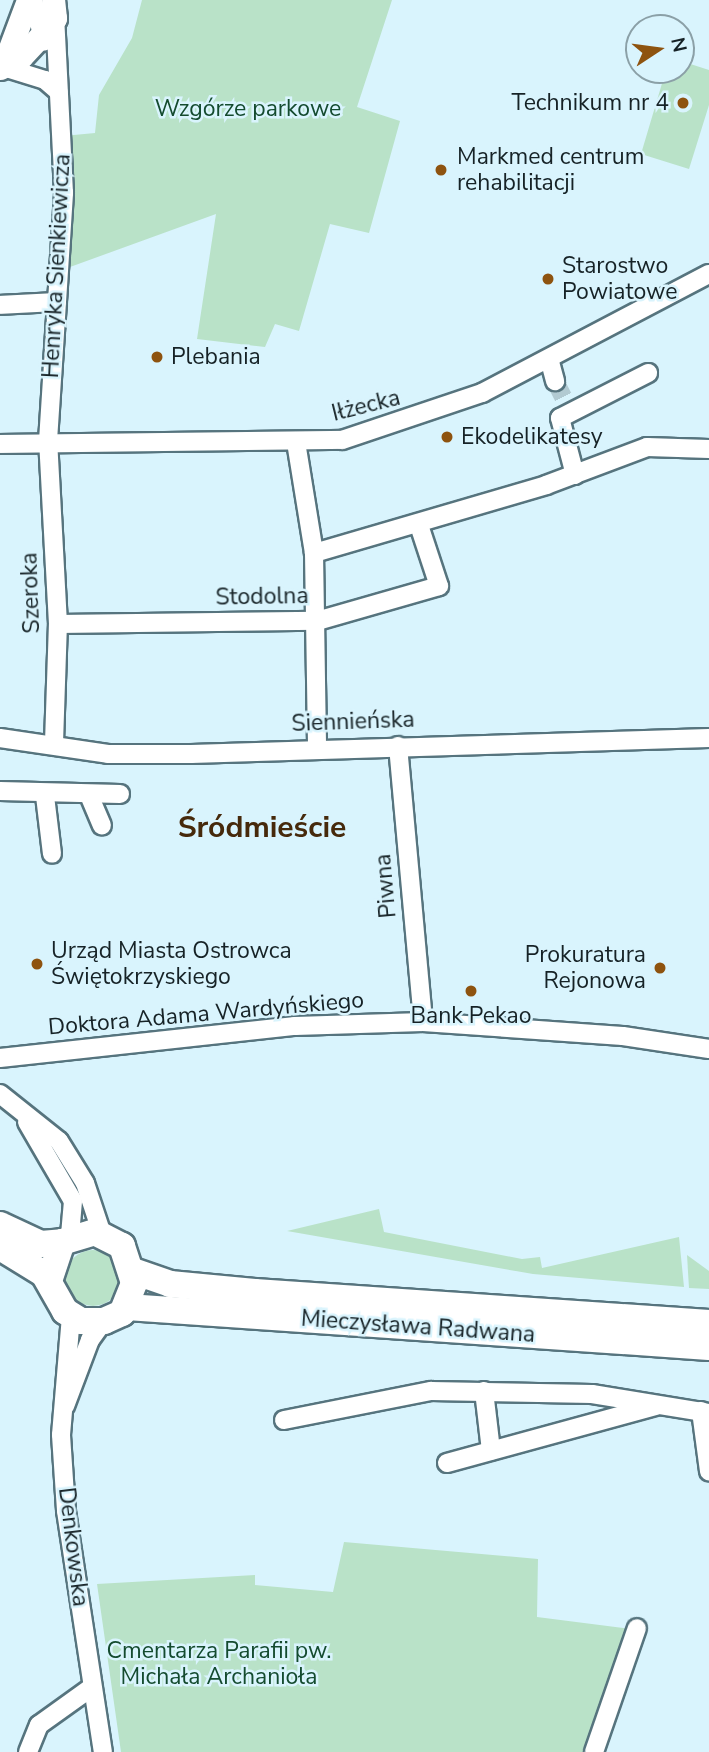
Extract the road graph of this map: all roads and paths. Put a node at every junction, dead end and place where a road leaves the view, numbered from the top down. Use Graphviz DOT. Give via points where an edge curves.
graph roads {
  1 [pos="27,0"];
  2 [pos="33,0"];
  3 [pos="50,18"];
  4 [pos="1,68"];
  5 [pos="59,92"];
  6 [pos="709,274"];
  7 [pos="57,302"];
  8 [pos="0,305"];
  9 [pos="550,362"];
  10 [pos="648,373"];
  11 [pos="555,381"];
  12 [pos="48,441"];
  13 [pos="296,442"];
  14 [pos="0,444"];
  15 [pos="709,449"];
  16 [pos="575,475"];
  17 [pos="419,525"];
  18 [pos="314,553"];
  19 [pos="317,621"];
  20 [pos="58,624"];
  21 [pos="0,738"];
  22 [pos="709,738"];
  23 [pos="54,743"];
  24 [pos="398,746"];
  25 [pos="317,747"];
  26 [pos="0,791"];
  27 [pos="120,794"];
  28 [pos="89,795"];
  29 [pos="45,796"];
  30 [pos="102,825"];
  31 [pos="52,854"];
  32 [pos="423,1022"];
  33 [pos="707,1049"];
  34 [pos="0,1058"];
  35 [pos="0,1094"];
  36 [pos="19,1111"];
  37 [pos="0,1225"];
  38 [pos="102,1234"];
  39 [pos="66,1240"];
  40 [pos="0,1247"];
  41 [pos="133,1270"];
  42 [pos="49,1281"];
  43 [pos="127,1307"];
  44 [pos="71,1316"];
  45 [pos="104,1321"];
  46 [pos="709,1323"];
  47 [pos="709,1347"];
  48 [pos="484,1391"];
  49 [pos="663,1405"];
  50 [pos="65,1406"];
  51 [pos="705,1412"];
  52 [pos="284,1420"];
  53 [pos="491,1451"];
  54 [pos="447,1463"];
  55 [pos="709,1471"];
  56 [pos="636,1628"];
  57 [pos="92,1687"];
  58 [pos="27,1752"];
  59 [pos="103,1752"];
  60 [pos="594,1752"];
  1 -- 4 [label="street"];
  2 -- 3 [label="street, Henryka Sienkiewicza"];
  3 -- 4 [label="street"];
  3 -- 5 [label="street, Henryka Sienkiewicza"];
  4 -- 5 [label="street" via="45,79"];
  5 -- 7 [label="street, Henryka Sienkiewicza" via="64,193"];
  6 -- 9 [label="street, Iłżecka"];
  7 -- 8 [label="street"];
  7 -- 12 [label="street, Henryka Sienkiewicza"];
  9 -- 11 [label="street"];
  9 -- 13 [label="street, Iłżecka" via="440,412 342,440"];
  10 -- 16 [label="street" via="570,408 559,424"];
  12 -- 13 [label="street, Iłżecka"];
  12 -- 14 [label="street, Iłżecka"];
  12 -- 20 [label="street, Szeroka"];
  13 -- 18 [label="street"];
  15 -- 16 [label="street, Stodolna" via="646,447"];
  16 -- 17 [label="street, Stodolna"];
  17 -- 18 [label="street, Stodolna"];
  17 -- 19 [label="street, Stodolna" via="439,586"];
  18 -- 19 [label="street"];
  19 -- 20 [label="street, Stodolna"];
  19 -- 25 [label="street"];
  20 -- 23 [label="street, Szeroka"];
  21 -- 23 [label="street, Siennieńska"];
  22 -- 24 [label="street, Siennieńska"];
  23 -- 25 [label="street, Siennieńska" via="108,754"];
  24 -- 25 [label="street, Siennieńska"];
  24 -- 32 [label="street, Piwna"];
  26 -- 29 [label="street"];
  27 -- 28 [label="street"];
  28 -- 29 [label="street"];
  28 -- 30 [label="street"];
  29 -- 31 [label="street"];
  32 -- 33 [label="street, Doktora Adama Wardyńskiego" via="623,1035"];
  32 -- 34 [label="street, Doktora Adama Wardyńskiego" via="295,1026"];
  35 -- 36 [label="street"];
  36 -- 38 [label="street" via="59,1141 74,1161"];
  36 -- 39 [label="street" via="73,1201"];
  37 -- 39 [label="main road" via="41,1244"];
  38 -- 39 [label="main road"];
  38 -- 41 [label="main road" via="122,1246"];
  39 -- 42 [label="main road"];
  40 -- 42 [label="main road"];
  41 -- 43 [label="main road"];
  41 -- 46 [label="main road, Mieczysława Radwana" via="170,1284 242,1291"];
  42 -- 44 [label="main road"];
  43 -- 45 [label="main road"];
  43 -- 47 [label="main road, Mieczysława Radwana"];
  44 -- 45 [label="main road"];
  44 -- 50 [label="street, Denkowska"];
  45 -- 50 [label="street, Denkowska" via="90,1340"];
  48 -- 49 [label="street" via="592,1394"];
  48 -- 52 [label="street" via="431,1391"];
  48 -- 53 [label="street"];
  49 -- 51 [label="street"];
  49 -- 53 [label="street"];
  50 -- 57 [label="street, Denkowska" via="66,1511"];
  51 -- 55 [label="street"];
  53 -- 54 [label="street"];
  56 -- 60 [label="street"];
  57 -- 58 [label="street" via="39,1726"];
  57 -- 59 [label="street, Denkowska"];
}
